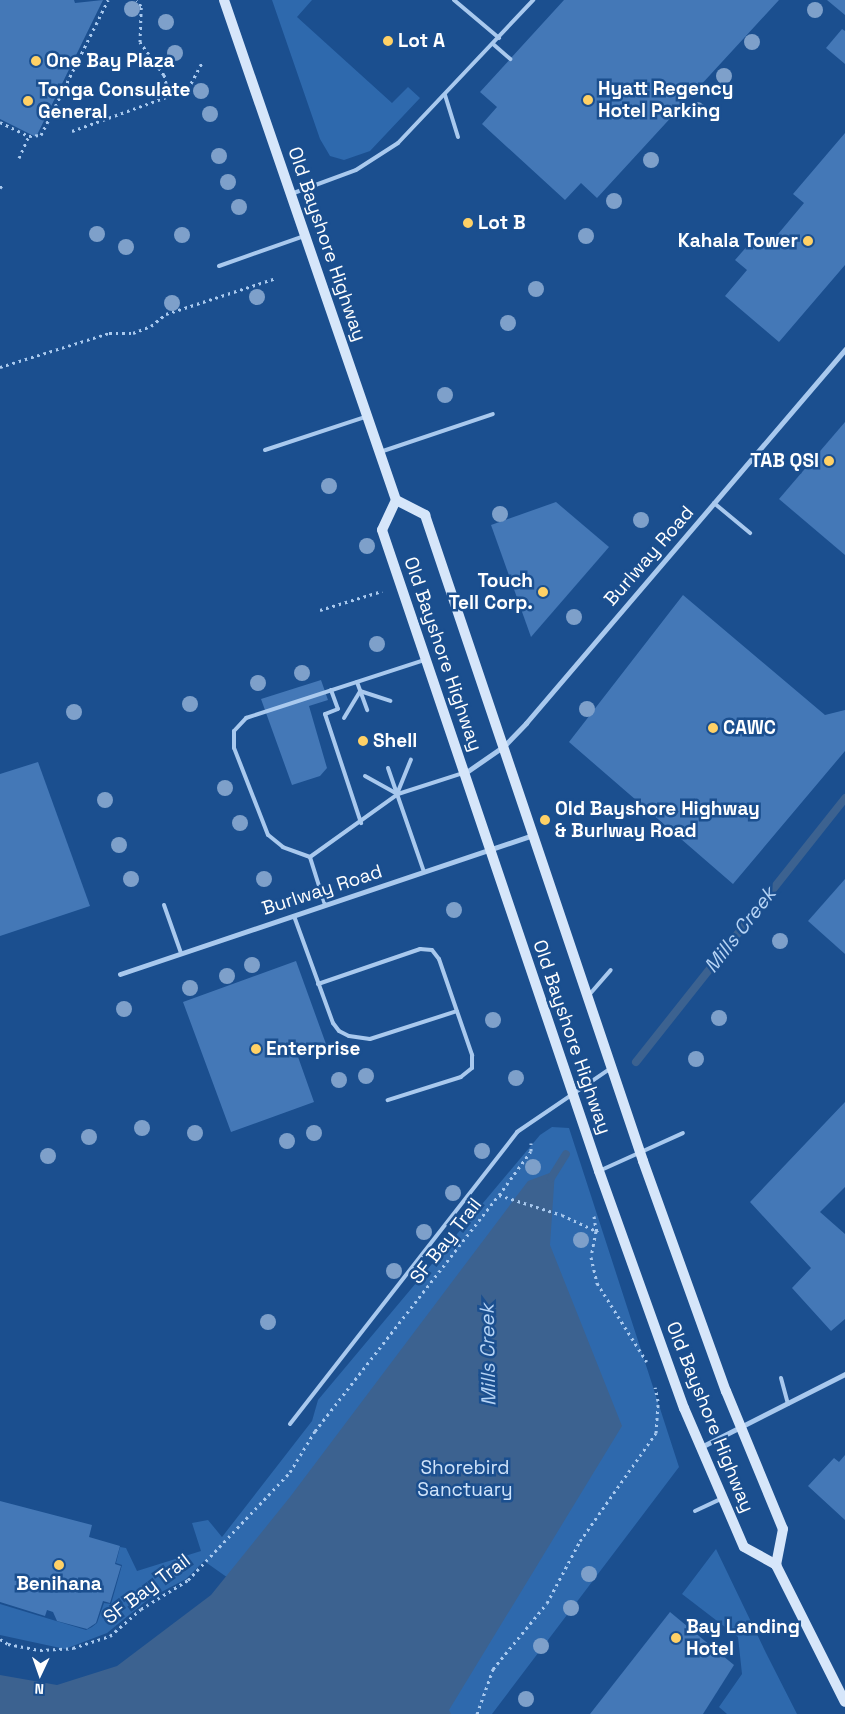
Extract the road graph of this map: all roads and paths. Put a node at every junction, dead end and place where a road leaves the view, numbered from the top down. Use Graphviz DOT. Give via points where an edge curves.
graph roads {
  1 [pos="108,0"];
  2 [pos="137,0"];
  3 [pos="224,0"];
  4 [pos="454,0"];
  5 [pos="533,0"];
  6 [pos="499,38"];
  7 [pos="493,44"];
  8 [pos="510,59"];
  9 [pos="202,63"];
  10 [pos="445,95"];
  11 [pos="169,96"];
  12 [pos="0,122"];
  13 [pos="72,131"];
  14 [pos="29,136"];
  15 [pos="458,136"];
  16 [pos="19,158"];
  17 [pos="3,184"];
  18 [pos="0,188"];
  19 [pos="291,194"];
  20 [pos="305,236"];
  21 [pos="219,266"];
  22 [pos="276,278"];
  23 [pos="845,349"];
  24 [pos="0,367"];
  25 [pos="493,414"];
  26 [pos="368,416"];
  27 [pos="265,450"];
  28 [pos="380,452"];
  29 [pos="396,500"];
  30 [pos="714,503"];
  31 [pos="750,533"];
  32 [pos="382,591"];
  33 [pos="320,610"];
  34 [pos="426,659"];
  35 [pos="357,682"];
  36 [pos="331,690"];
  37 [pos="360,691"];
  38 [pos="390,701"];
  39 [pos="367,710"];
  40 [pos="344,718"];
  41 [pos="504,746"];
  42 [pos="411,760"];
  43 [pos="388,768"];
  44 [pos="465,773"];
  45 [pos="364,776"];
  46 [pos="397,794"];
  47 [pos="361,823"];
  48 [pos="534,835"];
  49 [pos="490,850"];
  50 [pos="310,857"];
  51 [pos="424,872"];
  52 [pos="164,905"];
  53 [pos="325,905"];
  54 [pos="294,916"];
  55 [pos="181,953"];
  56 [pos="611,970"];
  57 [pos="120,974"];
  58 [pos="318,984"];
  59 [pos="588,997"];
  60 [pos="457,1011"];
  61 [pos="613,1067"];
  62 [pos="572,1093"];
  63 [pos="388,1100"];
  64 [pos="684,1133"];
  65 [pos="534,1139"];
  66 [pos="640,1151"];
  67 [pos="599,1171"];
  68 [pos="499,1196"];
  69 [pos="593,1206"];
  70 [pos="616,1219"];
  71 [pos="596,1231"];
  72 [pos="651,1369"];
  73 [pos="845,1374"];
  74 [pos="781,1378"];
  75 [pos="654,1385"];
  76 [pos="788,1404"];
  77 [pos="290,1424"];
  78 [pos="741,1427"];
  79 [pos="701,1447"];
  80 [pos="723,1498"];
  81 [pos="695,1511"];
  82 [pos="776,1565"];
  83 [pos="0,1639"];
  84 [pos="845,1702"];
  85 [pos="477,1714"];
  1 -- 14 [label="path" via="44,131 38,137"];
  2 -- 11 [label="path" via="142,12 140,42 164,75"];
  3 -- 19 [label="main road, Old Bayshore Highway"];
  4 -- 6 [label="lane"];
  5 -- 6 [label="lane"];
  6 -- 7 [label="lane"];
  7 -- 8 [label="lane"];
  7 -- 10 [label="lane"];
  9 -- 11 [label="path" via="188,90"];
  10 -- 15 [label="lane"];
  10 -- 19 [label="lane" via="382,156 331,181"];
  11 -- 13 [label="path"];
  12 -- 14 [label="path"];
  14 -- 16 [label="path"];
  17 -- 18 [label="path"];
  19 -- 20 [label="main road, Old Bayshore Highway"];
  20 -- 21 [label="lane"];
  20 -- 26 [label="main road, Old Bayshore Highway"];
  22 -- 24 [label="path" via="166,314 151,326 133,333 109,333"];
  23 -- 30 [label="street, Burlway Road"];
  25 -- 28 [label="lane"];
  26 -- 27 [label="lane"];
  26 -- 28 [label="main road, Old Bayshore Highway"];
  28 -- 29 [label="main road, Old Bayshore Highway"];
  29 -- 34 [label="main road, Old Bayshore Highway" via="382,530"];
  29 -- 41 [label="main road, Old Bayshore Highway" via="425,514"];
  30 -- 31 [label="lane"];
  30 -- 41 [label="street, Burlway Road"];
  32 -- 33 [label="path"];
  34 -- 35 [label="lane"];
  34 -- 44 [label="main road, Old Bayshore Highway"];
  35 -- 36 [label="lane"];
  35 -- 37 [label="lane"];
  36 -- 47 [label="lane" via="338,709 325,714"];
  36 -- 50 [label="lane" via="246,718 234,731 233,740 268,835 283,847"];
  37 -- 38 [label="lane"];
  37 -- 39 [label="lane"];
  37 -- 40 [label="lane"];
  41 -- 44 [label="street, Burlway Road"];
  41 -- 48 [label="main road, Old Bayshore Highway"];
  42 -- 46 [label="lane"];
  43 -- 46 [label="lane"];
  44 -- 46 [label="lane"];
  44 -- 49 [label="main road, Old Bayshore Highway"];
  45 -- 46 [label="lane"];
  46 -- 47 [label="lane"];
  46 -- 51 [label="lane"];
  47 -- 50 [label="lane"];
  48 -- 49 [label="street, Burlway Road"];
  48 -- 59 [label="main road, Old Bayshore Highway"];
  49 -- 51 [label="street, Burlway Road"];
  49 -- 62 [label="main road, Old Bayshore Highway"];
  50 -- 53 [label="lane"];
  51 -- 53 [label="street, Burlway Road"];
  52 -- 55 [label="lane"];
  53 -- 54 [label="street, Burlway Road"];
  54 -- 55 [label="street, Burlway Road"];
  54 -- 58 [label="lane"];
  55 -- 57 [label="street, Burlway Road"];
  56 -- 59 [label="lane"];
  58 -- 60 [label="lane" via="333,1023 340,1031 360,1039 370,1039"];
  58 -- 60 [label="lane" via="427,948 439,959"];
  59 -- 61 [label="main road, Old Bayshore Highway"];
  60 -- 63 [label="lane" via="472,1055 472,1068 468,1073"];
  61 -- 62 [label="lane"];
  61 -- 66 [label="main road, Old Bayshore Highway"];
  62 -- 67 [label="main road, Old Bayshore Highway"];
  62 -- 77 [label="lane" via="517,1132"];
  64 -- 66 [label="lane"];
  65 -- 68 [label="path" via="530,1144 531,1151"];
  66 -- 67 [label="lane"];
  66 -- 78 [label="main road, Old Bayshore Highway"];
  67 -- 70 [label="main road, Old Bayshore Highway"];
  68 -- 71 [label="path, SF Bay Trail" via="562,1215"];
  68 -- 83 [label="path, SF Bay Trail" via="315,1431 290,1472 188,1580 141,1609 110,1636 73,1648 40,1650 8,1644"];
  69 -- 71 [label="path"];
  70 -- 71 [label="path"];
  70 -- 79 [label="main road, Old Bayshore Highway"];
  71 -- 72 [label="path" via="591,1257 597,1282"];
  73 -- 76 [label="street"];
  74 -- 76 [label="lane"];
  75 -- 85 [label="path" via="658,1400 656,1432 580,1541 547,1603 493,1669"];
  76 -- 78 [label="street"];
  78 -- 79 [label="street"];
  78 -- 82 [label="main road, Old Bayshore Highway" via="783,1529"];
  79 -- 80 [label="main road, Old Bayshore Highway"];
  80 -- 81 [label="lane"];
  80 -- 82 [label="main road, Old Bayshore Highway" via="744,1547"];
  82 -- 84 [label="main road"];
}
